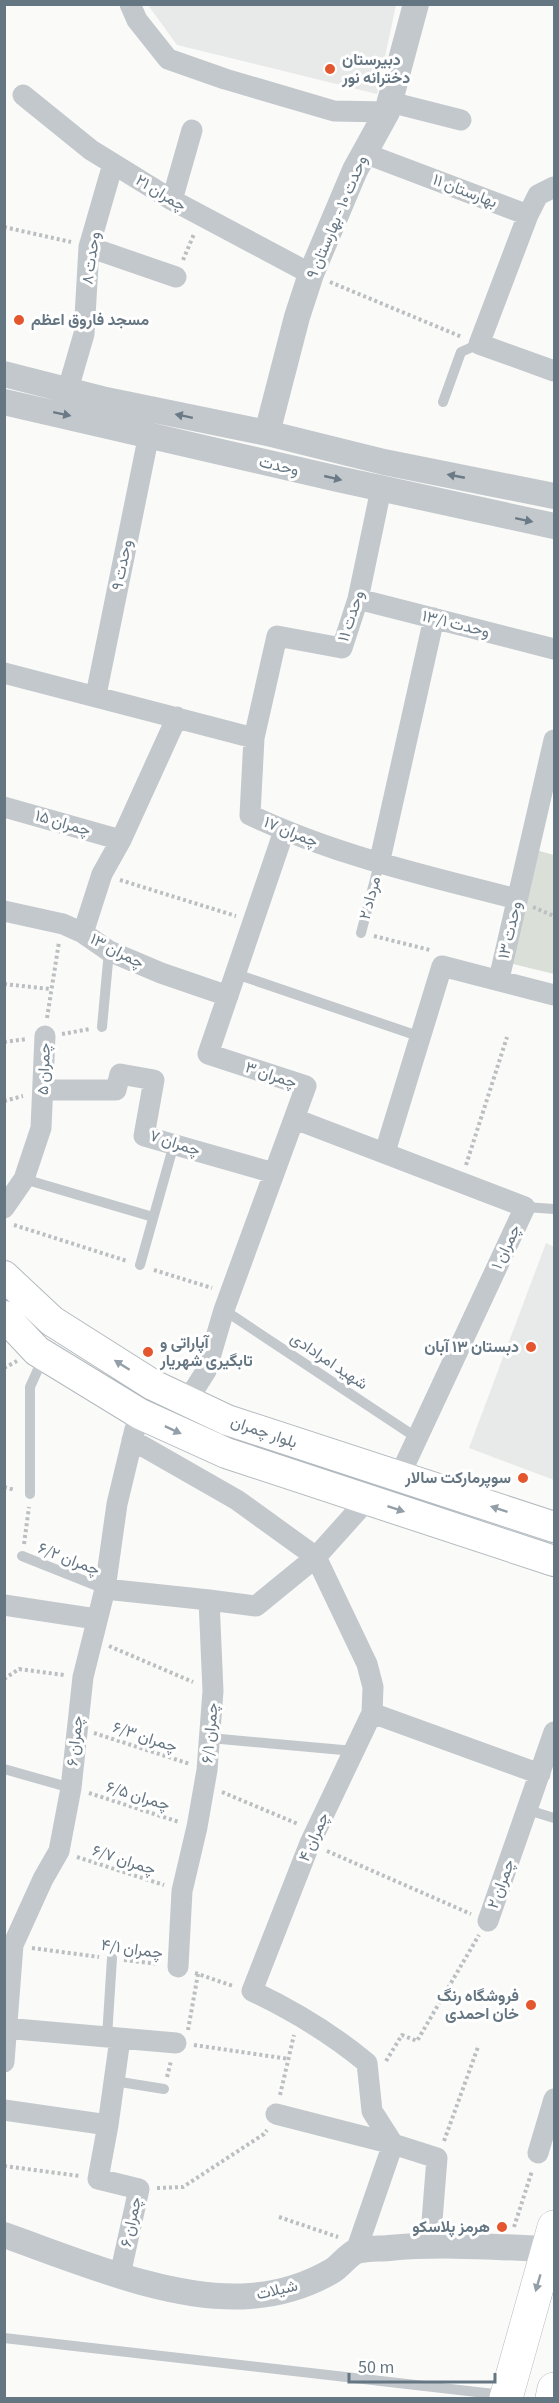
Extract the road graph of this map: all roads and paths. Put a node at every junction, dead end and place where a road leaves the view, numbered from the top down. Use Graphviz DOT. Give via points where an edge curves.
graph roads {
  1 [pos="130,4"];
  2 [pos="416,4"];
  3 [pos="23,95"];
  4 [pos="389,107"];
  5 [pos="461,120"];
  6 [pos="192,130"];
  7 [pos="364,153"];
  8 [pos="113,164"];
  9 [pos="555,187"];
  10 [pos="172,200"];
  11 [pos="528,215"];
  12 [pos="201,217"];
  13 [pos="4,227"];
  14 [pos="89,247"];
  15 [pos="311,274"];
  16 [pos="176,276"];
  17 [pos="479,344"];
  18 [pos="555,371"];
  19 [pos="4,374"];
  20 [pos="68,389"];
  21 [pos="4,402"];
  22 [pos="443,402"];
  23 [pos="151,422"];
  24 [pos="221,424"];
  25 [pos="267,433"];
  26 [pos="216,451"];
  27 [pos="381,489"];
  28 [pos="555,496"];
  29 [pos="555,526"];
  30 [pos="358,599"];
  31 [pos="434,618"];
  32 [pos="555,649"];
  33 [pos="4,673"];
  34 [pos="96,695"];
  35 [pos="177,717"];
  36 [pos="254,738"];
  37 [pos="555,740"];
  38 [pos="4,807"];
  39 [pos="284,831"];
  40 [pos="121,840"];
  41 [pos="380,864"];
  42 [pos="102,874"];
  43 [pos="517,899"];
  44 [pos="4,911"];
  45 [pos="254,921"];
  46 [pos="63,924"];
  47 [pos="83,933"];
  48 [pos="361,933"];
  49 [pos="109,951"];
  50 [pos="442,966"];
  51 [pos="236,974"];
  52 [pos="499,980"];
  53 [pos="4,984"];
  54 [pos="50,989"];
  55 [pos="555,995"];
  56 [pos="228,996"];
  57 [pos="102,1027"];
  58 [pos="45,1036"];
  59 [pos="421,1036"];
  60 [pos="507,1037"];
  61 [pos="44,1090"];
  62 [pos="295,1119"];
  63 [pos="174,1144"];
  64 [pos="385,1152"];
  65 [pos="274,1173"];
  66 [pos="24,1179"];
  67 [pos="461,1182"];
  68 [pos="525,1207"];
  69 [pos="4,1208"];
  70 [pos="555,1209"];
  71 [pos="153,1217"];
  72 [pos="4,1222"];
  73 [pos="140,1265"];
  74 [pos="4,1276"];
  75 [pos="227,1302"];
  76 [pos="4,1316"];
  77 [pos="44,1355"];
  78 [pos="153,1385"];
  79 [pos="187,1401"];
  80 [pos="136,1427"];
  81 [pos="417,1438"];
  82 [pos="399,1477"];
  83 [pos="30,1494"];
  84 [pos="368,1499"];
  85 [pos="555,1527"];
  86 [pos="22,1556"];
  87 [pos="316,1557"];
  88 [pos="555,1561"];
  89 [pos="105,1588"];
  90 [pos="209,1600"];
  91 [pos="4,1605"];
  92 [pos="94,1629"];
  93 [pos="83,1677"];
  94 [pos="4,1679"];
  95 [pos="213,1691"];
  96 [pos="372,1713"];
  97 [pos="76,1727"];
  98 [pos="555,1732"];
  99 [pos="210,1738"];
  100 [pos="354,1751"];
  101 [pos="4,1768"];
  102 [pos="540,1774"];
  103 [pos="206,1778"];
  104 [pos="71,1788"];
  105 [pos="528,1810"];
  106 [pos="555,1818"];
  107 [pos="197,1827"];
  108 [pos="313,1837"];
  109 [pos="59,1851"];
  110 [pos="182,1891"];
  111 [pos="488,1921"];
  112 [pos="13,1945"];
  113 [pos="112,1958"];
  114 [pos="178,1967"];
  115 [pos="198,1974"];
  116 [pos="252,1991"];
  117 [pos="299,2014"];
  118 [pos="5,2028"];
  119 [pos="114,2038"];
  120 [pos="181,2043"];
  121 [pos="478,2047"];
  122 [pos="288,2059"];
  123 [pos="4,2062"];
  124 [pos="114,2081"];
  125 [pos="371,2087"];
  126 [pos="164,2089"];
  127 [pos="555,2099"];
  128 [pos="4,2110"];
  129 [pos="276,2114"];
  130 [pos="108,2125"];
  131 [pos="393,2144"];
  132 [pos="538,2153"];
  133 [pos="437,2158"];
  134 [pos="4,2166"];
  135 [pos="98,2179"];
  136 [pos="138,2189"];
  137 [pos="279,2217"];
  138 [pos="4,2235"];
  139 [pos="551,2238"];
  140 [pos="430,2246"];
  141 [pos="357,2248"];
  142 [pos="507,2248"];
  143 [pos="120,2275"];
  144 [pos="4,2338"];
  145 [pos="555,2388"];
  146 [pos="506,2397"];
  147 [pos="552,2398"];
  1 -- 4 [label="street" via="137,20 168,59 334,111"];
  2 -- 4 [label="street, وحدت ۱۰ - بهارستان ۹"];
  3 -- 8 [label="street, چمران ۲۱"];
  4 -- 5 [label="street"];
  4 -- 7 [label="street, وحدت ۱۰ - بهارستان ۹"];
  6 -- 10 [label="street"];
  7 -- 11 [label="street, بهارستان ۱۱"];
  7 -- 15 [label="street, وحدت ۱۰ - بهارستان ۹"];
  8 -- 10 [label="street, چمران ۲۱"];
  8 -- 14 [label="street, وحدت ۸"];
  9 -- 11 [label="street" via="538,195"];
  10 -- 12 [label="street, چمران ۲۱"];
  11 -- 17 [label="street"];
  12 -- 15 [label="street, چمران ۲۱"];
  12 -- 16 [label="path"];
  13 -- 14 [label="path"];
  14 -- 16 [label="street"];
  14 -- 20 [label="street, وحدت ۸" via="84,334"];
  15 -- 17 [label="path"];
  15 -- 25 [label="street, وحدت ۱۰ - بهارستان ۹"];
  17 -- 18 [label="street"];
  17 -- 22 [label="lane" via="461,352"];
  19 -- 20 [label="street, وحدت"];
  20 -- 23 [label="street, وحدت"];
  21 -- 23 [label="street, وحدت, one-way"];
  24 -- 23 [label="street, وحدت, one-way"];
  23 -- 26 [label="street, وحدت"];
  23 -- 34 [label="street, وحدت ۹"];
  24 -- 25 [label="street, وحدت"];
  24 -- 26 [label="street"];
  28 -- 25 [label="street, وحدت, one-way" via="384,462"];
  26 -- 27 [label="street, وحدت, one-way"];
  27 -- 29 [label="street, وحدت, one-way"];
  27 -- 30 [label="street, وحدت ۱۱"];
  30 -- 31 [label="street, وحدت ۱۳/۱"];
  30 -- 36 [label="street, وحدت ۱۱" via="342,648 277,636"];
  31 -- 32 [label="street, وحدت ۱۳/۱"];
  31 -- 41 [label="street"];
  33 -- 34 [label="street"];
  34 -- 35 [label="street"];
  35 -- 36 [label="street"];
  35 -- 40 [label="street"];
  36 -- 39 [label="street, چمران ۱۷" via="250,815"];
  37 -- 43 [label="street, وحدت ۱۳"];
  38 -- 40 [label="street, چمران ۱۵"];
  39 -- 41 [label="street, چمران ۱۷"];
  39 -- 45 [label="street, چمران ۳"];
  40 -- 42 [label="street"];
  41 -- 43 [label="street, چمران ۱۷"];
  41 -- 48 [label="lane, مرداد ۲"];
  42 -- 45 [label="path"];
  42 -- 47 [label="street"];
  43 -- 52 [label="street, وحدت ۱۳"];
  44 -- 46 [label="street, چمران ۱۳"];
  45 -- 51 [label="street, چمران ۳"];
  46 -- 47 [label="street, چمران ۱۳"];
  46 -- 54 [label="path, چمران ۵"];
  47 -- 49 [label="street, چمران ۱۳"];
  48 -- 50 [label="path" via="433,950"];
  49 -- 56 [label="street, چمران ۱۳"];
  49 -- 57 [label="lane"];
  50 -- 52 [label="street, وحدت ۱۳"];
  50 -- 59 [label="street"];
  51 -- 56 [label="street, چمران ۳"];
  51 -- 59 [label="lane"];
  52 -- 55 [label="street"];
  53 -- 54 [label="path"];
  54 -- 58 [label="path, چمران ۵"];
  56 -- 62 [label="street, چمران ۳" via="208,1054 306,1086"];
  57 -- 58 [label="path"];
  58 -- 61 [label="street, چمران ۵"];
  59 -- 64 [label="street"];
  60 -- 67 [label="path"];
  61 -- 63 [label="street, چمران ۷" via="116,1090 120,1074 154,1080 144,1136"];
  61 -- 66 [label="street, چمران ۵" via="41,1128"];
  62 -- 64 [label="street, چمران ۱"];
  62 -- 65 [label="street, چمران ۳"];
  63 -- 65 [label="street, چمران ۷"];
  63 -- 71 [label="lane"];
  64 -- 67 [label="street, چمران ۱"];
  65 -- 75 [label="street, چمران ۳"];
  66 -- 69 [label="street, چمران ۵"];
  66 -- 71 [label="lane"];
  67 -- 68 [label="street, چمران ۱"];
  68 -- 70 [label="lane"];
  68 -- 81 [label="street, چمران ۱"];
  71 -- 73 [label="lane"];
  72 -- 73 [label="path"];
  73 -- 75 [label="path"];
  78 -- 74 [label="main road, بلوار چمران, one-way" via="52,1321"];
  75 -- 79 [label="street, چمران ۳" via="206,1371"];
  75 -- 81 [label="lane, شهید امرادادی"];
  76 -- 77 [label="main road, بلوار چمران"];
  77 -- 80 [label="main road, بلوار چمران"];
  77 -- 83 [label="lane" via="30,1387"];
  78 -- 79 [label="main road, بلوار چمران"];
  78 -- 80 [label="main road"];
  79 -- 82 [label="main road, بلوار چمران" via="227,1420"];
  80 -- 84 [label="main road, بلوار چمران, one-way"];
  80 -- 87 [label="street, چمران ۴"];
  80 -- 89 [label="street, چمران ۶" via="117,1504"];
  81 -- 82 [label="street, چمران ۱"];
  85 -- 82 [label="main road, بلوار چمران, one-way"];
  83 -- 86 [label="path"];
  84 -- 87 [label="street"];
  84 -- 88 [label="main road, بلوار چمران, one-way"];
  86 -- 89 [label="lane, چمران ۶/۲"];
  87 -- 90 [label="street" via="256,1606"];
  87 -- 96 [label="street, چمران ۴" via="367,1664"];
  89 -- 90 [label="street"];
  89 -- 92 [label="street, چمران ۶"];
  90 -- 95 [label="street, چمران ۶/۱"];
  91 -- 92 [label="street"];
  92 -- 93 [label="street, چمران ۶"];
  92 -- 95 [label="path"];
  93 -- 94 [label="path" via="19,1669"];
  93 -- 97 [label="street, چمران ۶"];
  95 -- 99 [label="street, چمران ۶/۱"];
  96 -- 100 [label="street, چمران ۴"];
  96 -- 102 [label="street"];
  97 -- 103 [label="path, چمران ۶/۳"];
  97 -- 104 [label="street, چمران ۶"];
  98 -- 102 [label="street, چمران ۲"];
  99 -- 100 [label="lane"];
  99 -- 103 [label="street, چمران ۶/۱"];
  100 -- 108 [label="street, چمران ۴"];
  101 -- 104 [label="lane"];
  102 -- 105 [label="street, چمران ۲"];
  103 -- 107 [label="street, چمران ۶/۱"];
  103 -- 108 [label="path, چمران ۶/۳"];
  104 -- 107 [label="path, چمران ۶/۵"];
  104 -- 109 [label="street, چمران ۶"];
  105 -- 106 [label="lane"];
  105 -- 111 [label="street, چمران ۲"];
  107 -- 110 [label="street, چمران ۶/۱"];
  108 -- 111 [label="path, چمران ۲"];
  108 -- 116 [label="street, چمران ۴"];
  109 -- 110 [label="path, چمران ۶/۷"];
  109 -- 112 [label="street, چمران ۶"];
  110 -- 114 [label="street, چمران ۶/۱"];
  111 -- 125 [label="path" via="417,2041 402,2035"];
  112 -- 113 [label="path, چمران ۴/۱"];
  112 -- 118 [label="street, چمران ۶"];
  113 -- 114 [label="path, چمران ۴/۱"];
  113 -- 119 [label="lane"];
  114 -- 115 [label="path, چمران ۴/۱"];
  115 -- 116 [label="path, چمران ۴/۱"];
  115 -- 120 [label="path"];
  116 -- 117 [label="street"];
  117 -- 122 [label="path"];
  117 -- 125 [label="street" via="367,2063"];
  118 -- 119 [label="street"];
  118 -- 123 [label="street, چمران ۶"];
  119 -- 120 [label="street"];
  119 -- 124 [label="street"];
  120 -- 122 [label="path"];
  120 -- 126 [label="path"];
  121 -- 133 [label="path"];
  122 -- 129 [label="path"];
  124 -- 126 [label="lane"];
  124 -- 130 [label="street"];
  125 -- 131 [label="street" via="372,2111"];
  127 -- 132 [label="street"];
  128 -- 130 [label="street"];
  129 -- 131 [label="street"];
  129 -- 136 [label="path" via="264,2134 183,2187"];
  130 -- 135 [label="street"];
  131 -- 133 [label="street"];
  131 -- 141 [label="street"];
  132 -- 142 [label="path"];
  133 -- 140 [label="street"];
  134 -- 135 [label="path"];
  135 -- 136 [label="street, چمران ۶"];
  136 -- 143 [label="street, چمران ۶"];
  137 -- 141 [label="path"];
  138 -- 143 [label="street, شیلات"];
  139 -- 142 [label="street"];
  139 -- 146 [label="main road, one-way"];
  140 -- 141 [label="street"];
  140 -- 142 [label="street"];
  141 -- 143 [label="street, شیلات" via="334,2271 292,2289 250,2296 182,2290"];
  144 -- 146 [label="lane"];
  145 -- 147 [label="main road"];
}
